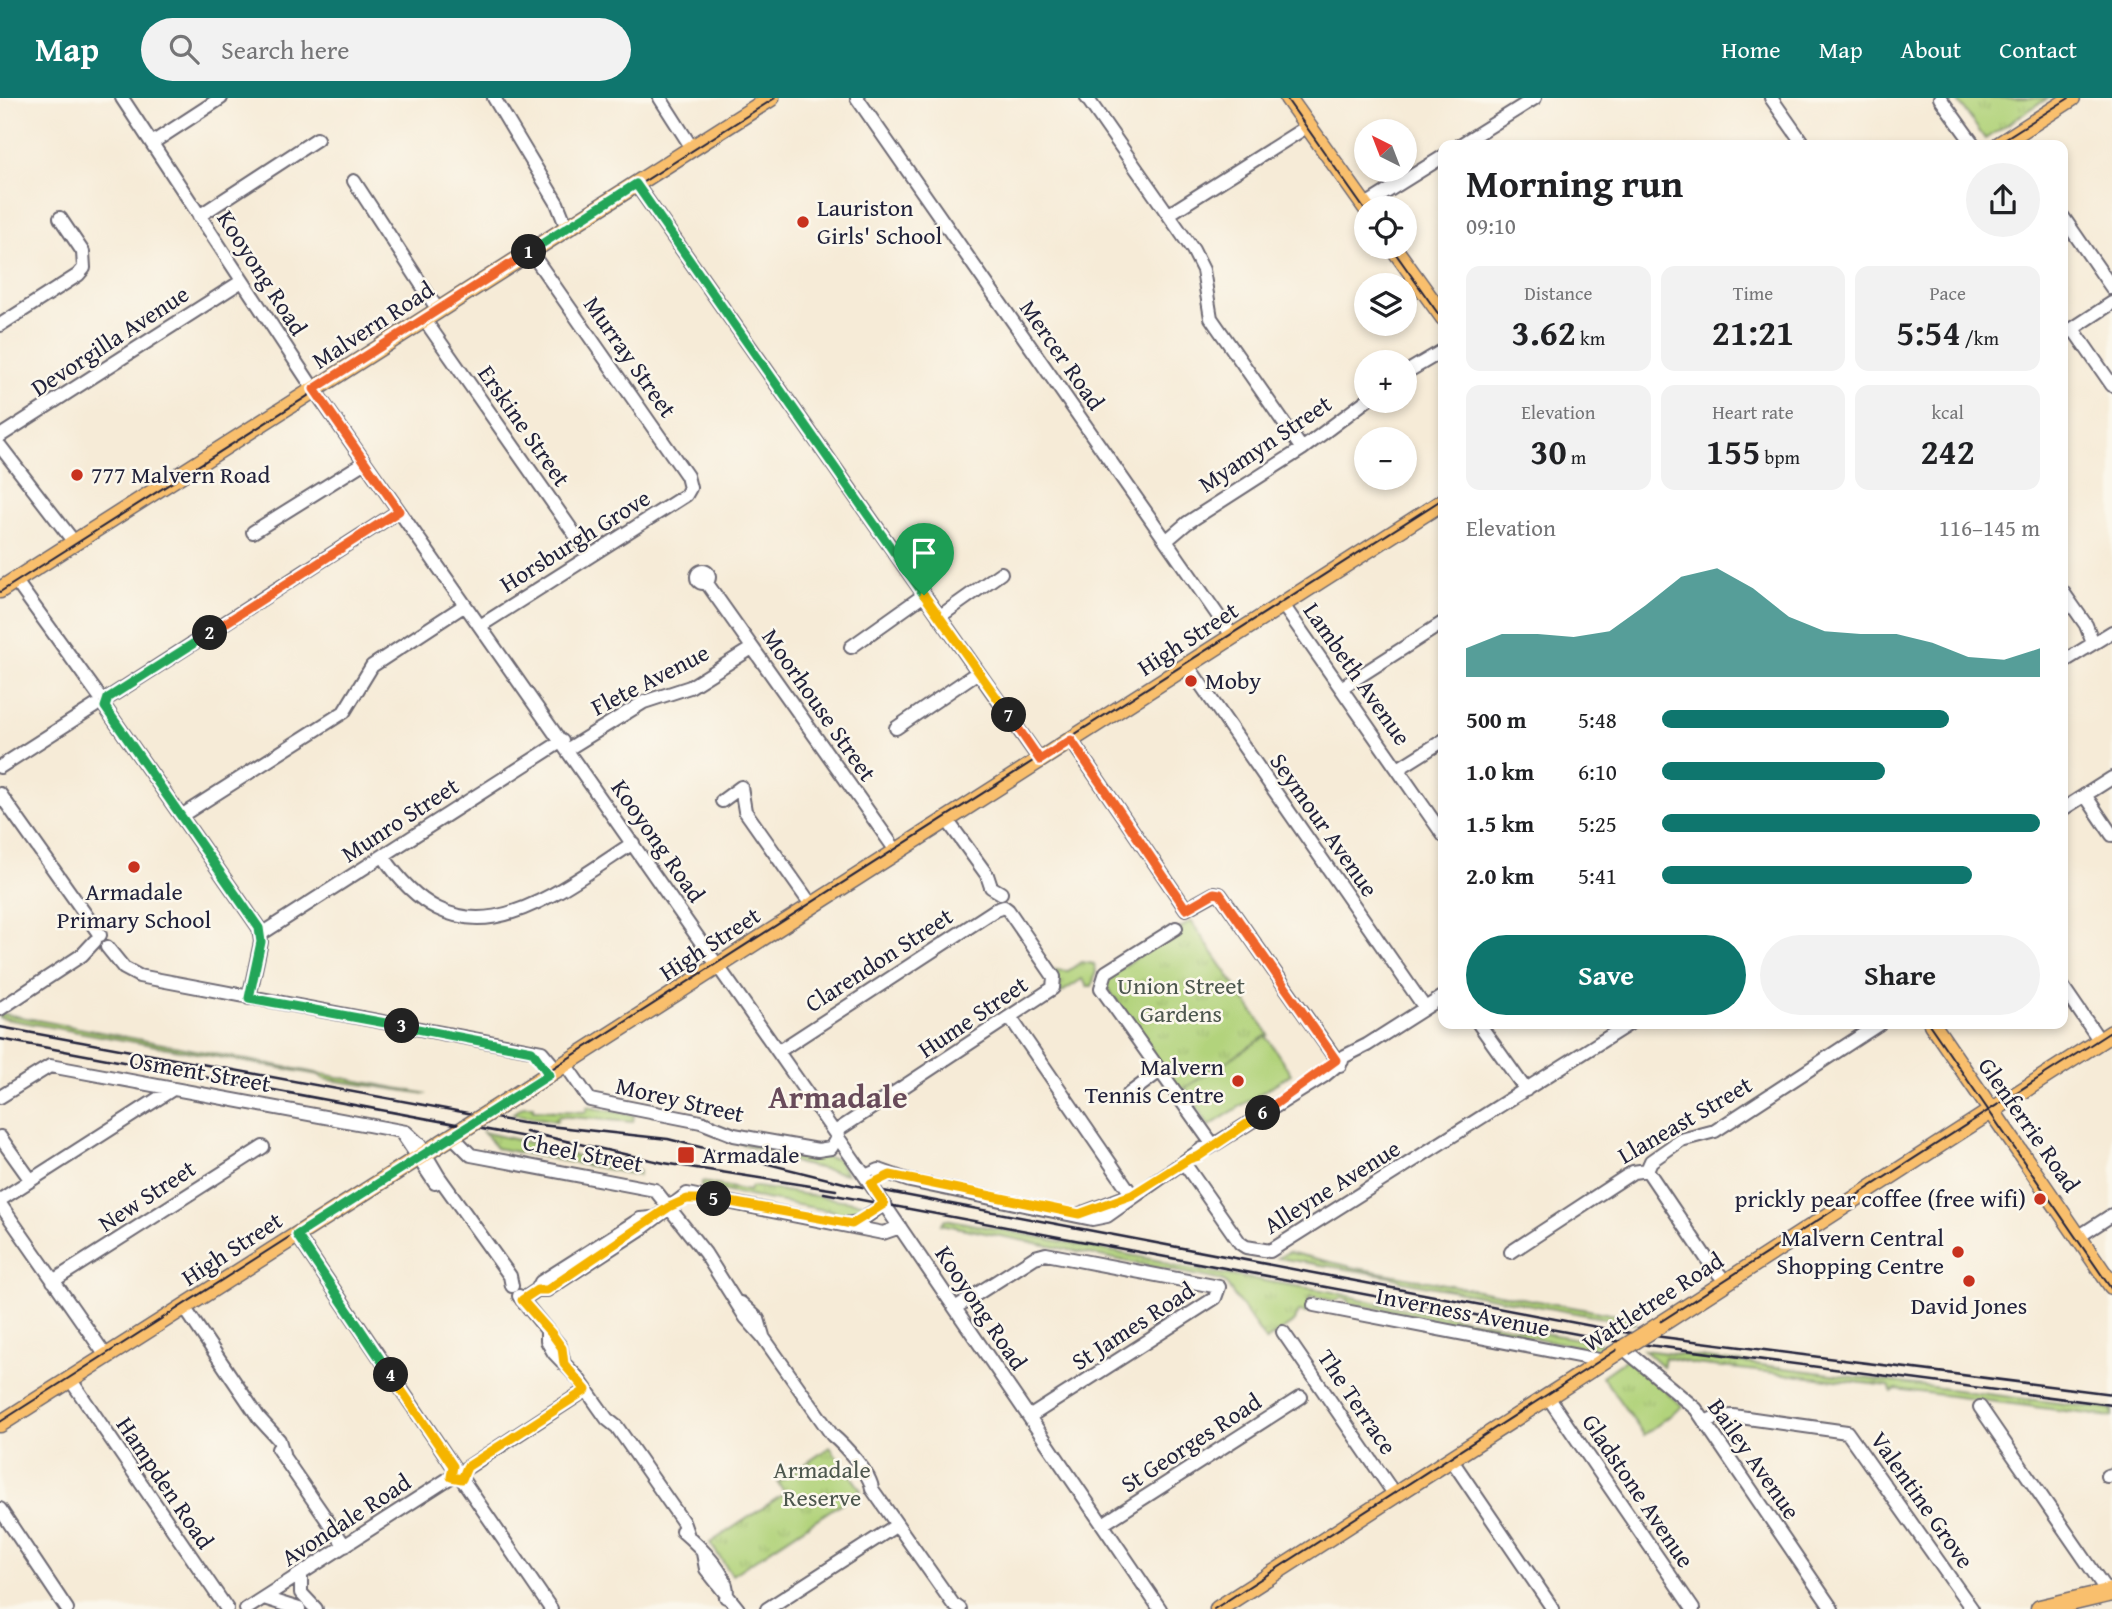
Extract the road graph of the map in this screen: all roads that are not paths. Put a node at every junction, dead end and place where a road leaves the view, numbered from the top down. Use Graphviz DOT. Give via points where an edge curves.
graph roads {
  1 [pos="122,98"];
  2 [pos="221,98"];
  3 [pos="494,98"];
  4 [pos="660,98"];
  5 [pos="771,98"];
  6 [pos="857,98"];
  7 [pos="1087,98"];
  8 [pos="1288,98"];
  9 [pos="1535,98"];
  10 [pos="1771,98"];
  11 [pos="1940,98"];
  12 [pos="2073,98"];
  13 [pos="1308,126"];
  14 [pos="317,139"];
  15 [pos="1468,140"];
  16 [pos="1800,140"];
  17 [pos="1970,140"];
  18 [pos="2012,140"];
  19 [pos="152,144"];
  20 [pos="692,148"];
  21 [pos="1438,160"];
  22 [pos="354,181"];
  23 [pos="636,184"];
  24 [pos="1357,196"];
  25 [pos="1382,196"];
  26 [pos="1168,214"];
  27 [pos="199,216"];
  28 [pos="61,218"];
  29 [pos="2068,224"];
  30 [pos="571,225"];
  31 [pos="530,251"];
  32 [pos="1402,259"];
  33 [pos="242,281"];
  34 [pos="2112,288"];
  35 [pos="2112,303"];
  36 [pos="439,310"];
  37 [pos="1438,310"];
  38 [pos="424,319"];
  39 [pos="0,325"];
  40 [pos="2068,332"];
  41 [pos="1438,354"];
  42 [pos="1417,366"];
  43 [pos="2112,386"];
  44 [pos="314,389"];
  45 [pos="1354,410"];
  46 [pos="0,436"];
  47 [pos="0,446"];
  48 [pos="1302,449"];
  49 [pos="365,462"];
  50 [pos="690,488"];
  51 [pos="1438,505"];
  52 [pos="399,511"];
  53 [pos="253,532"];
  54 [pos="1164,538"];
  55 [pos="74,542"];
  56 [pos="590,556"];
  57 [pos="1000,573"];
  58 [pos="15,580"];
  59 [pos="706,582"];
  60 [pos="0,590"];
  61 [pos="924,595"];
  62 [pos="2068,599"];
  63 [pos="465,605"];
  64 [pos="1283,605"];
  65 [pos="939,617"];
  66 [pos="481,626"];
  67 [pos="1438,626"];
  68 [pos="2112,632"];
  69 [pos="1233,637"];
  70 [pos="2097,641"];
  71 [pos="850,647"];
  72 [pos="752,648"];
  73 [pos="2068,659"];
  74 [pos="1188,666"];
  75 [pos="978,672"];
  76 [pos="1341,688"];
  77 [pos="102,702"];
  78 [pos="896,728"];
  79 [pos="1071,740"];
  80 [pos="1438,744"];
  81 [pos="565,745"];
  82 [pos="1040,760"];
  83 [pos="0,767"];
  84 [pos="1398,769"];
  85 [pos="2112,778"];
  86 [pos="0,794"];
  87 [pos="2085,795"];
  88 [pos="2068,806"];
  89 [pos="745,811"];
  90 [pos="181,816"];
  91 [pos="947,820"];
  92 [pos="1438,827"];
  93 [pos="2112,835"];
  94 [pos="633,843"];
  95 [pos="897,852"];
  96 [pos="383,856"];
  97 [pos="1002,892"];
  98 [pos="812,906"];
  99 [pos="1176,928"];
  100 [pos="261,934"];
  101 [pos="100,943"];
  102 [pos="720,965"];
  103 [pos="1054,977"];
  104 [pos="2068,993"];
  105 [pos="249,998"];
  106 [pos="1438,1000"];
  107 [pos="3,1004"];
  108 [pos="1425,1008"];
  109 [pos="1010,1017"];
  110 [pos="1483,1029"];
  111 [pos="1621,1029"];
  112 [pos="1871,1029"];
  113 [pos="1935,1029"];
  114 [pos="2106,1037"];
  115 [pos="779,1051"];
  116 [pos="1339,1062"];
  117 [pos="557,1070"];
  118 [pos="1160,1071"];
  119 [pos="173,1089"];
  120 [pos="1527,1090"];
  121 [pos="1129,1094"];
  122 [pos="0,1097"];
  123 [pos="1991,1111"];
  124 [pos="459,1132"];
  125 [pos="837,1134"];
  126 [pos="0,1137"];
  127 [pos="1211,1146"];
  128 [pos="263,1147"];
  129 [pos="422,1156"];
  130 [pos="1186,1161"];
  131 [pos="1647,1170"];
  132 [pos="30,1179"];
  133 [pos="870,1180"];
  134 [pos="1132,1195"];
  135 [pos="0,1202"];
  136 [pos="884,1206"];
  137 [pos="669,1207"];
  138 [pos="2112,1215"];
  139 [pos="843,1224"];
  140 [pos="900,1227"];
  141 [pos="297,1235"];
  142 [pos="2078,1237"];
  143 [pos="1511,1252"];
  144 [pos="53,1281"];
  145 [pos="1726,1282"];
  146 [pos="2112,1286"];
  147 [pos="522,1300"];
  148 [pos="1314,1305"];
  149 [pos="184,1307"];
  150 [pos="956,1308"];
  151 [pos="1283,1332"];
  152 [pos="1624,1348"];
  153 [pos="106,1356"];
  154 [pos="1604,1361"];
  155 [pos="70,1379"];
  156 [pos="586,1390"];
  157 [pos="1301,1397"];
  158 [pos="1548,1397"];
  159 [pos="1980,1407"];
  160 [pos="1029,1416"];
  161 [pos="1,1422"];
  162 [pos="1705,1422"];
  163 [pos="1451,1459"];
  164 [pos="458,1473"];
  165 [pos="1395,1495"];
  166 [pos="0,1509"];
  167 [pos="1103,1524"];
  168 [pos="897,1525"];
  169 [pos="345,1546"];
  170 [pos="302,1575"];
  171 [pos="2111,1596"];
  172 [pos="264,1598"];
  173 [pos="956,1607"];
  174 [pos="67,1609"];
  175 [pos="227,1609"];
  176 [pos="246,1609"];
  177 [pos="299,1609"];
  178 [pos="317,1609"];
  179 [pos="551,1609"];
  180 [pos="738,1609"];
  181 [pos="767,1609"];
  182 [pos="1160,1609"];
  183 [pos="1219,1609"];
  184 [pos="1553,1609"];
  185 [pos="1693,1609"];
  186 [pos="1832,1609"];
  187 [pos="1972,1609"];
  188 [pos="2040,1609"];
  1 -- 19 [label="street, Kooyong Road"];
  2 -- 19 [label="street"];
  3 -- 30 [label="street"];
  4 -- 20 [label="street"];
  5 -- 20 [label="main road, Malvern Road"];
  6 -- 54 [label="street, Mercer Road"];
  7 -- 26 [label="street"];
  8 -- 13 [label="main road"];
  9 -- 15 [label="street"];
  10 -- 16 [label="street"];
  11 -- 17 [label="street"];
  12 -- 18 [label="main road"];
  13 -- 24 [label="main road"];
  13 -- 26 [label="street"];
  14 -- 27 [label="street"];
  19 -- 27 [label="street, Kooyong Road"];
  20 -- 23 [label="main road, Malvern Road"];
  21 -- 25 [label="street"];
  22 -- 36 [label="street"];
  23 -- 30 [label="main road, Malvern Road"];
  23 -- 61 [label="street"];
  26 -- 48 [label="street" via="1200,262 1211,317"];
  27 -- 33 [label="street, Kooyong Road"];
  28 -- 39 [label="street" via="83,252 84,268"];
  29 -- 34 [label="street"];
  30 -- 31 [label="main road, Malvern Road"];
  31 -- 36 [label="main road, Malvern Road"];
  31 -- 50 [label="street, Murray Street" via="687,475"];
  32 -- 37 [label="main road"];
  33 -- 44 [label="street, Kooyong Road"];
  33 -- 46 [label="street, Devorgilla Avenue"];
  35 -- 40 [label="street"];
  36 -- 38 [label="main road, Malvern Road"];
  38 -- 44 [label="main road, Malvern Road"];
  38 -- 56 [label="street, Erskine Street"];
  40 -- 43 [label="street"];
  41 -- 42 [label="street"];
  44 -- 49 [label="street, Kooyong Road"];
  44 -- 55 [label="main road, Malvern Road"];
  45 -- 48 [label="street, Myamyn Street"];
  47 -- 55 [label="street"];
  48 -- 54 [label="street, Myamyn Street"];
  49 -- 52 [label="street, Kooyong Road"];
  49 -- 53 [label="street"];
  50 -- 56 [label="street, Horsburgh Grove" via="686,495"];
  51 -- 64 [label="main road, High Street"];
  52 -- 63 [label="street, Kooyong Road"];
  52 -- 77 [label="street"];
  54 -- 69 [label="street, Mercer Road"];
  55 -- 58 [label="main road, Malvern Road"];
  56 -- 66 [label="street, Horsburgh Grove"];
  57 -- 65 [label="street"];
  58 -- 60 [label="main road, Malvern Road"];
  58 -- 77 [label="street"];
  59 -- 72 [label="street, Moorhouse Street"];
  61 -- 65 [label="street"];
  61 -- 71 [label="street"];
  62 -- 70 [label="street"];
  63 -- 66 [label="street, Kooyong Road"];
  63 -- 90 [label="street" via="372,666 344,712"];
  64 -- 69 [label="main road, High Street"];
  64 -- 76 [label="street, Lambeth Avenue"];
  65 -- 75 [label="street"];
  66 -- 81 [label="street, Kooyong Road"];
  67 -- 76 [label="street"];
  68 -- 70 [label="street"];
  69 -- 74 [label="main road, High Street"];
  70 -- 73 [label="street"];
  72 -- 81 [label="street, Flete Avenue" via="690,687 644,702"];
  72 -- 95 [label="street, Moorhouse Street"];
  74 -- 79 [label="main road, High Street"];
  74 -- 108 [label="street, Seymour Avenue"];
  75 -- 78 [label="street"];
  75 -- 82 [label="street"];
  76 -- 84 [label="street, Lambeth Avenue"];
  77 -- 83 [label="street"];
  77 -- 90 [label="street"];
  79 -- 82 [label="main road, High Street"];
  79 -- 116 [label="street" via="1186,909 1220,894"];
  80 -- 84 [label="street"];
  81 -- 94 [label="street, Kooyong Road"];
  81 -- 96 [label="street, Munro Street"];
  82 -- 91 [label="main road, High Street"];
  84 -- 92 [label="street, Lambeth Avenue"];
  85 -- 87 [label="street"];
  86 -- 101 [label="street"];
  87 -- 88 [label="street"];
  87 -- 93 [label="street"];
  89 -- 98 [label="street"];
  90 -- 100 [label="street"];
  91 -- 95 [label="main road, High Street"];
  91 -- 97 [label="street" via="991,887"];
  94 -- 96 [label="street" via="527,909 485,919 458,917 427,904 407,888"];
  94 -- 102 [label="street, Kooyong Road"];
  95 -- 98 [label="main road, High Street"];
  96 -- 100 [label="street, Munro Street"];
  98 -- 102 [label="main road, High Street"];
  99 -- 118 [label="street" via="1106,972 1100,981 1102,993"];
  100 -- 105 [label="street"];
  101 -- 105 [label="street" via="135,975"];
  101 -- 107 [label="street"];
  102 -- 115 [label="street, Kooyong Road"];
  102 -- 117 [label="main road, High Street"];
  103 -- 109 [label="street, Hume Street" via="1050,991"];
  103 -- 115 [label="street, Clarendon Street" via="1004,907"];
  104 -- 114 [label="street"];
  105 -- 117 [label="street" via="532,1051"];
  106 -- 108 [label="street"];
  108 -- 116 [label="street"];
  109 -- 125 [label="street, Hume Street"];
  109 -- 134 [label="street"];
  110 -- 120 [label="street"];
  111 -- 120 [label="street, Alleyne Avenue"];
  112 -- 131 [label="street, Llaneast Street" via="1715,1130 1681,1140 1651,1161"];
  113 -- 123 [label="main road, Glenferrie Road"];
  114 -- 123 [label="main road, Wattletree Road"];
  115 -- 125 [label="street, Kooyong Road"];
  116 -- 127 [label="street"];
  117 -- 124 [label="main road, High Street, bridge"];
  117 -- 125 [label="street, Morey Street" via="590,1100 701,1122 734,1135 818,1150 831,1148"];
  118 -- 121 [label="street"];
  118 -- 127 [label="street"];
  119 -- 122 [label="street, Osment Street" via="51,1066"];
  119 -- 129 [label="street, Osment Street" via="401,1131"];
  119 -- 132 [label="street"];
  120 -- 130 [label="street, Alleyne Avenue" via="1270,1251 1241,1243"];
  123 -- 142 [label="main road, Glenferrie Road"];
  123 -- 145 [label="main road, Wattletree Road"];
  124 -- 129 [label="main road, High Street"];
  124 -- 137 [label="street, Cheel Street" via="467,1153 651,1188"];
  125 -- 133 [label="street, Kooyong Road"];
  126 -- 132 [label="street"];
  127 -- 130 [label="street"];
  128 -- 144 [label="street, New Street"];
  129 -- 141 [label="main road, High Street"];
  129 -- 147 [label="street, Osment Street" via="503,1280"];
  130 -- 134 [label="street"];
  131 -- 143 [label="street, Llaneast Street" via="1633,1172"];
  131 -- 145 [label="street"];
  132 -- 135 [label="street"];
  133 -- 134 [label="street" via="890,1175 1079,1214"];
  133 -- 136 [label="street, Kooyong Road, bridge"];
  135 -- 144 [label="street"];
  136 -- 139 [label="street" via="859,1222"];
  136 -- 140 [label="street, Kooyong Road"];
  137 -- 139 [label="street" via="700,1197"];
  137 -- 147 [label="street" via="580,1263 547,1290 537,1290"];
  137 -- 168 [label="street, Cheel Street" via="738,1301 758,1320 763,1337 832,1434 872,1481 872,1489"];
  138 -- 142 [label="street"];
  139 -- 140 [label="street" via="883,1234"];
  140 -- 150 [label="street, Kooyong Road"];
  141 -- 149 [label="main road, High Street"];
  141 -- 164 [label="street"];
  142 -- 146 [label="main road, Glenferrie Road"];
  144 -- 153 [label="street"];
  145 -- 152 [label="main road, Wattletree Road, bridge"];
  147 -- 156 [label="street, Osment Street" via="562,1348 564,1364"];
  148 -- 154 [label="street, Inverness Avenue"];
  149 -- 153 [label="main road, High Street"];
  149 -- 169 [label="street" via="265,1434 283,1453"];
  150 -- 160 [label="street, Kooyong Road"];
  150 -- 160 [label="street, St James Road" via="1035,1256 1046,1254 1216,1285 1220,1290"];
  151 -- 165 [label="street, The Terrace"];
  152 -- 154 [label="main road, Wattletree Road"];
  152 -- 162 [label="street, Bailey Avenue" via="1688,1401"];
  153 -- 155 [label="main road, High Street"];
  154 -- 158 [label="main road, Wattletree Road"];
  155 -- 161 [label="main road, High Street"];
  155 -- 175 [label="street, Hampden Road"];
  156 -- 164 [label="street, Avondale Road"];
  156 -- 180 [label="street, Osment Street" via="635,1452 688,1536 726,1581 726,1597"];
  157 -- 167 [label="street, St Georges Road"];
  158 -- 163 [label="main road, Wattletree Road"];
  158 -- 185 [label="street, Gladstone Avenue"];
  159 -- 171 [label="street"];
  160 -- 167 [label="street, Kooyong Road"];
  162 -- 186 [label="street, Bailey Avenue"];
  162 -- 187 [label="street, Valentine Grove" via="1733,1416 1847,1432"];
  163 -- 165 [label="main road, Wattletree Road"];
  163 -- 184 [label="street"];
  164 -- 169 [label="street, Avondale Road"];
  164 -- 179 [label="street"];
  165 -- 183 [label="main road, Wattletree Road"];
  166 -- 174 [label="street"];
  167 -- 182 [label="street, Kooyong Road"];
  168 -- 173 [label="street, Cheel Street"];
  168 -- 181 [label="street"];
  169 -- 170 [label="street, Avondale Road"];
  170 -- 172 [label="street, Avondale Road"];
  170 -- 178 [label="street" via="301,1593"];
  171 -- 188 [label="highway"];
  172 -- 176 [label="street"];
  172 -- 177 [label="street"];
}
